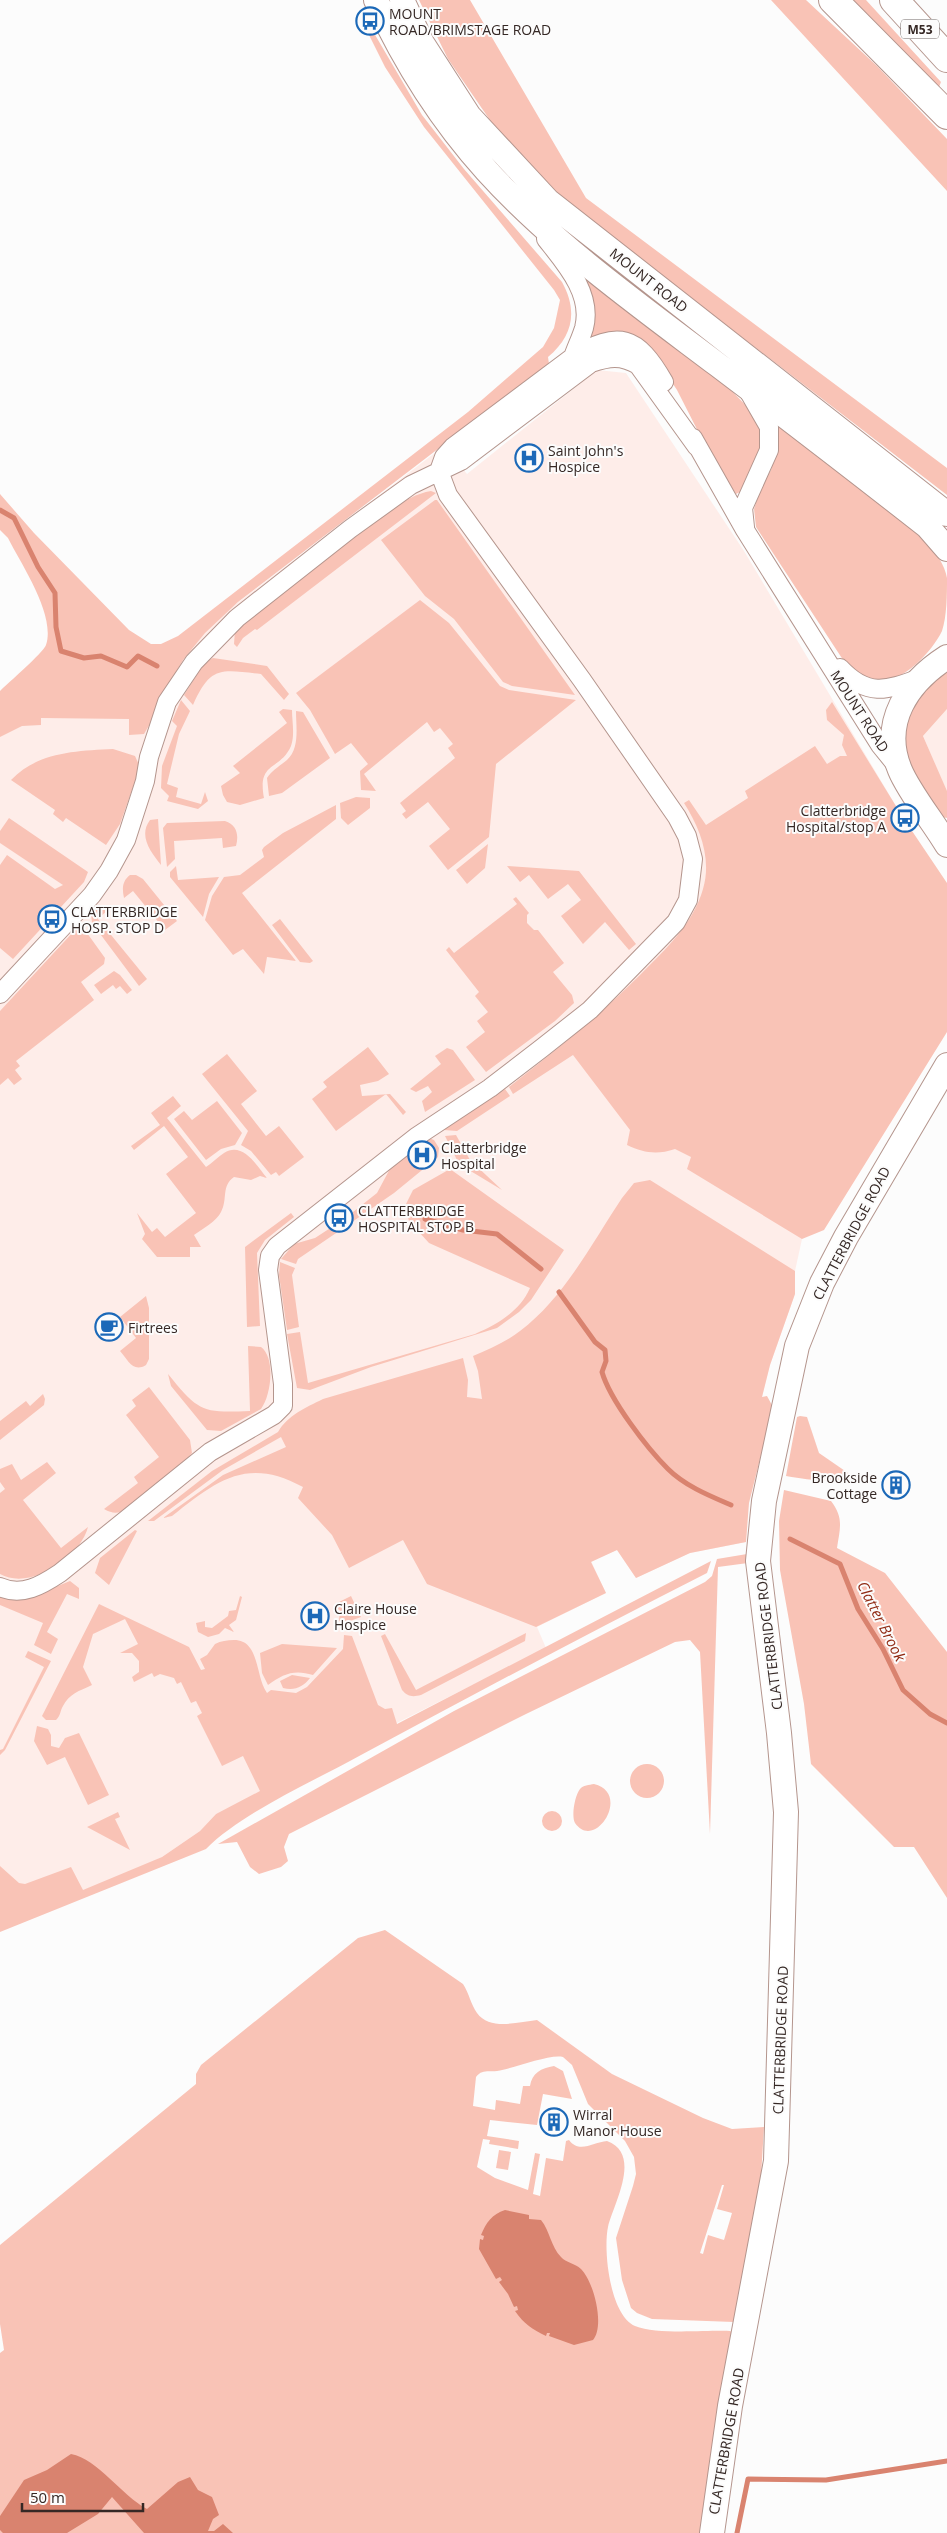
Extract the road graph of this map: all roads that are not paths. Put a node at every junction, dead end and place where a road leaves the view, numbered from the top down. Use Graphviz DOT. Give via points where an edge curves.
graph roads {
  1 [pos="376,0"];
  2 [pos="402,0"];
  3 [pos="833,0"];
  4 [pos="894,0"];
  5 [pos="947,58"];
  6 [pos="947,115"];
  7 [pos="517,202"];
  8 [pos="573,357"];
  9 [pos="742,383"];
  10 [pos="697,447"];
  11 [pos="439,471"];
  12 [pos="947,514"];
  13 [pos="745,530"];
  14 [pos="947,549"];
  15 [pos="822,650"];
  16 [pos="945,655"];
  17 [pos="921,678"];
  18 [pos="900,771"];
  19 [pos="947,845"];
  20 [pos="0,994"];
  21 [pos="947,1065"];
  22 [pos="0,1587"];
  23 [pos="712,2533"];
  1 -- 7 [label="main road, MOUNT ROAD" via="394,40 421,85 450,126"];
  2 -- 12 [label="main road, MOUNT ROAD" via="422,43 469,116 548,202"];
  3 -- 6 [label="highway"];
  4 -- 5 [label="highway, M53"];
  7 -- 8 [label="street, MOUNT ROAD" via="569,269 583,296 585,326"];
  7 -- 9 [label="main road, MOUNT ROAD" via="583,259"];
  8 -- 10 [label="street, MOUNT ROAD" via="606,341 632,344 642,350 651,360"];
  8 -- 11 [label="street, MOUNT ROAD" via="453,447 444,457"];
  9 -- 13 [label="street" via="769,427 769,450 743,508"];
  9 -- 14 [label="main road, MOUNT ROAD" via="927,526"];
  10 -- 11 [label="street, MOUNT ROAD" via="638,365 628,359 606,358 590,363 461,461"];
  10 -- 13 [label="street, MOUNT ROAD"];
  11 -- 20 [label="street" via="411,485 350,529 237,618 194,662 167,702 126,840 109,871 92,895"];
  11 -- 22 [label="street" via="448,495 677,816 688,836 693,859 688,900 676,922 590,1010 490,1088 416,1136 277,1246 270,1256 268,1270 284,1384 279,1410 210,1452 60,1573 36,1588 17,1591"];
  13 -- 15 [label="street, MOUNT ROAD"];
  15 -- 17 [label="street, MOUNT ROAD" via="853,682 872,690 893,688"];
  15 -- 18 [label="street, MOUNT ROAD" via="880,745"];
  16 -- 17 [label="main road"];
  17 -- 18 [label="main road" via="905,694 898,710 894,733"];
  18 -- 19 [label="main road"];
  21 -- 23 [label="main road, CLATTERBRIDGE ROAD" via="822,1283 797,1346 764,1501 758,1560 786,1812 778,2124 776,2161 730,2406"];
}
